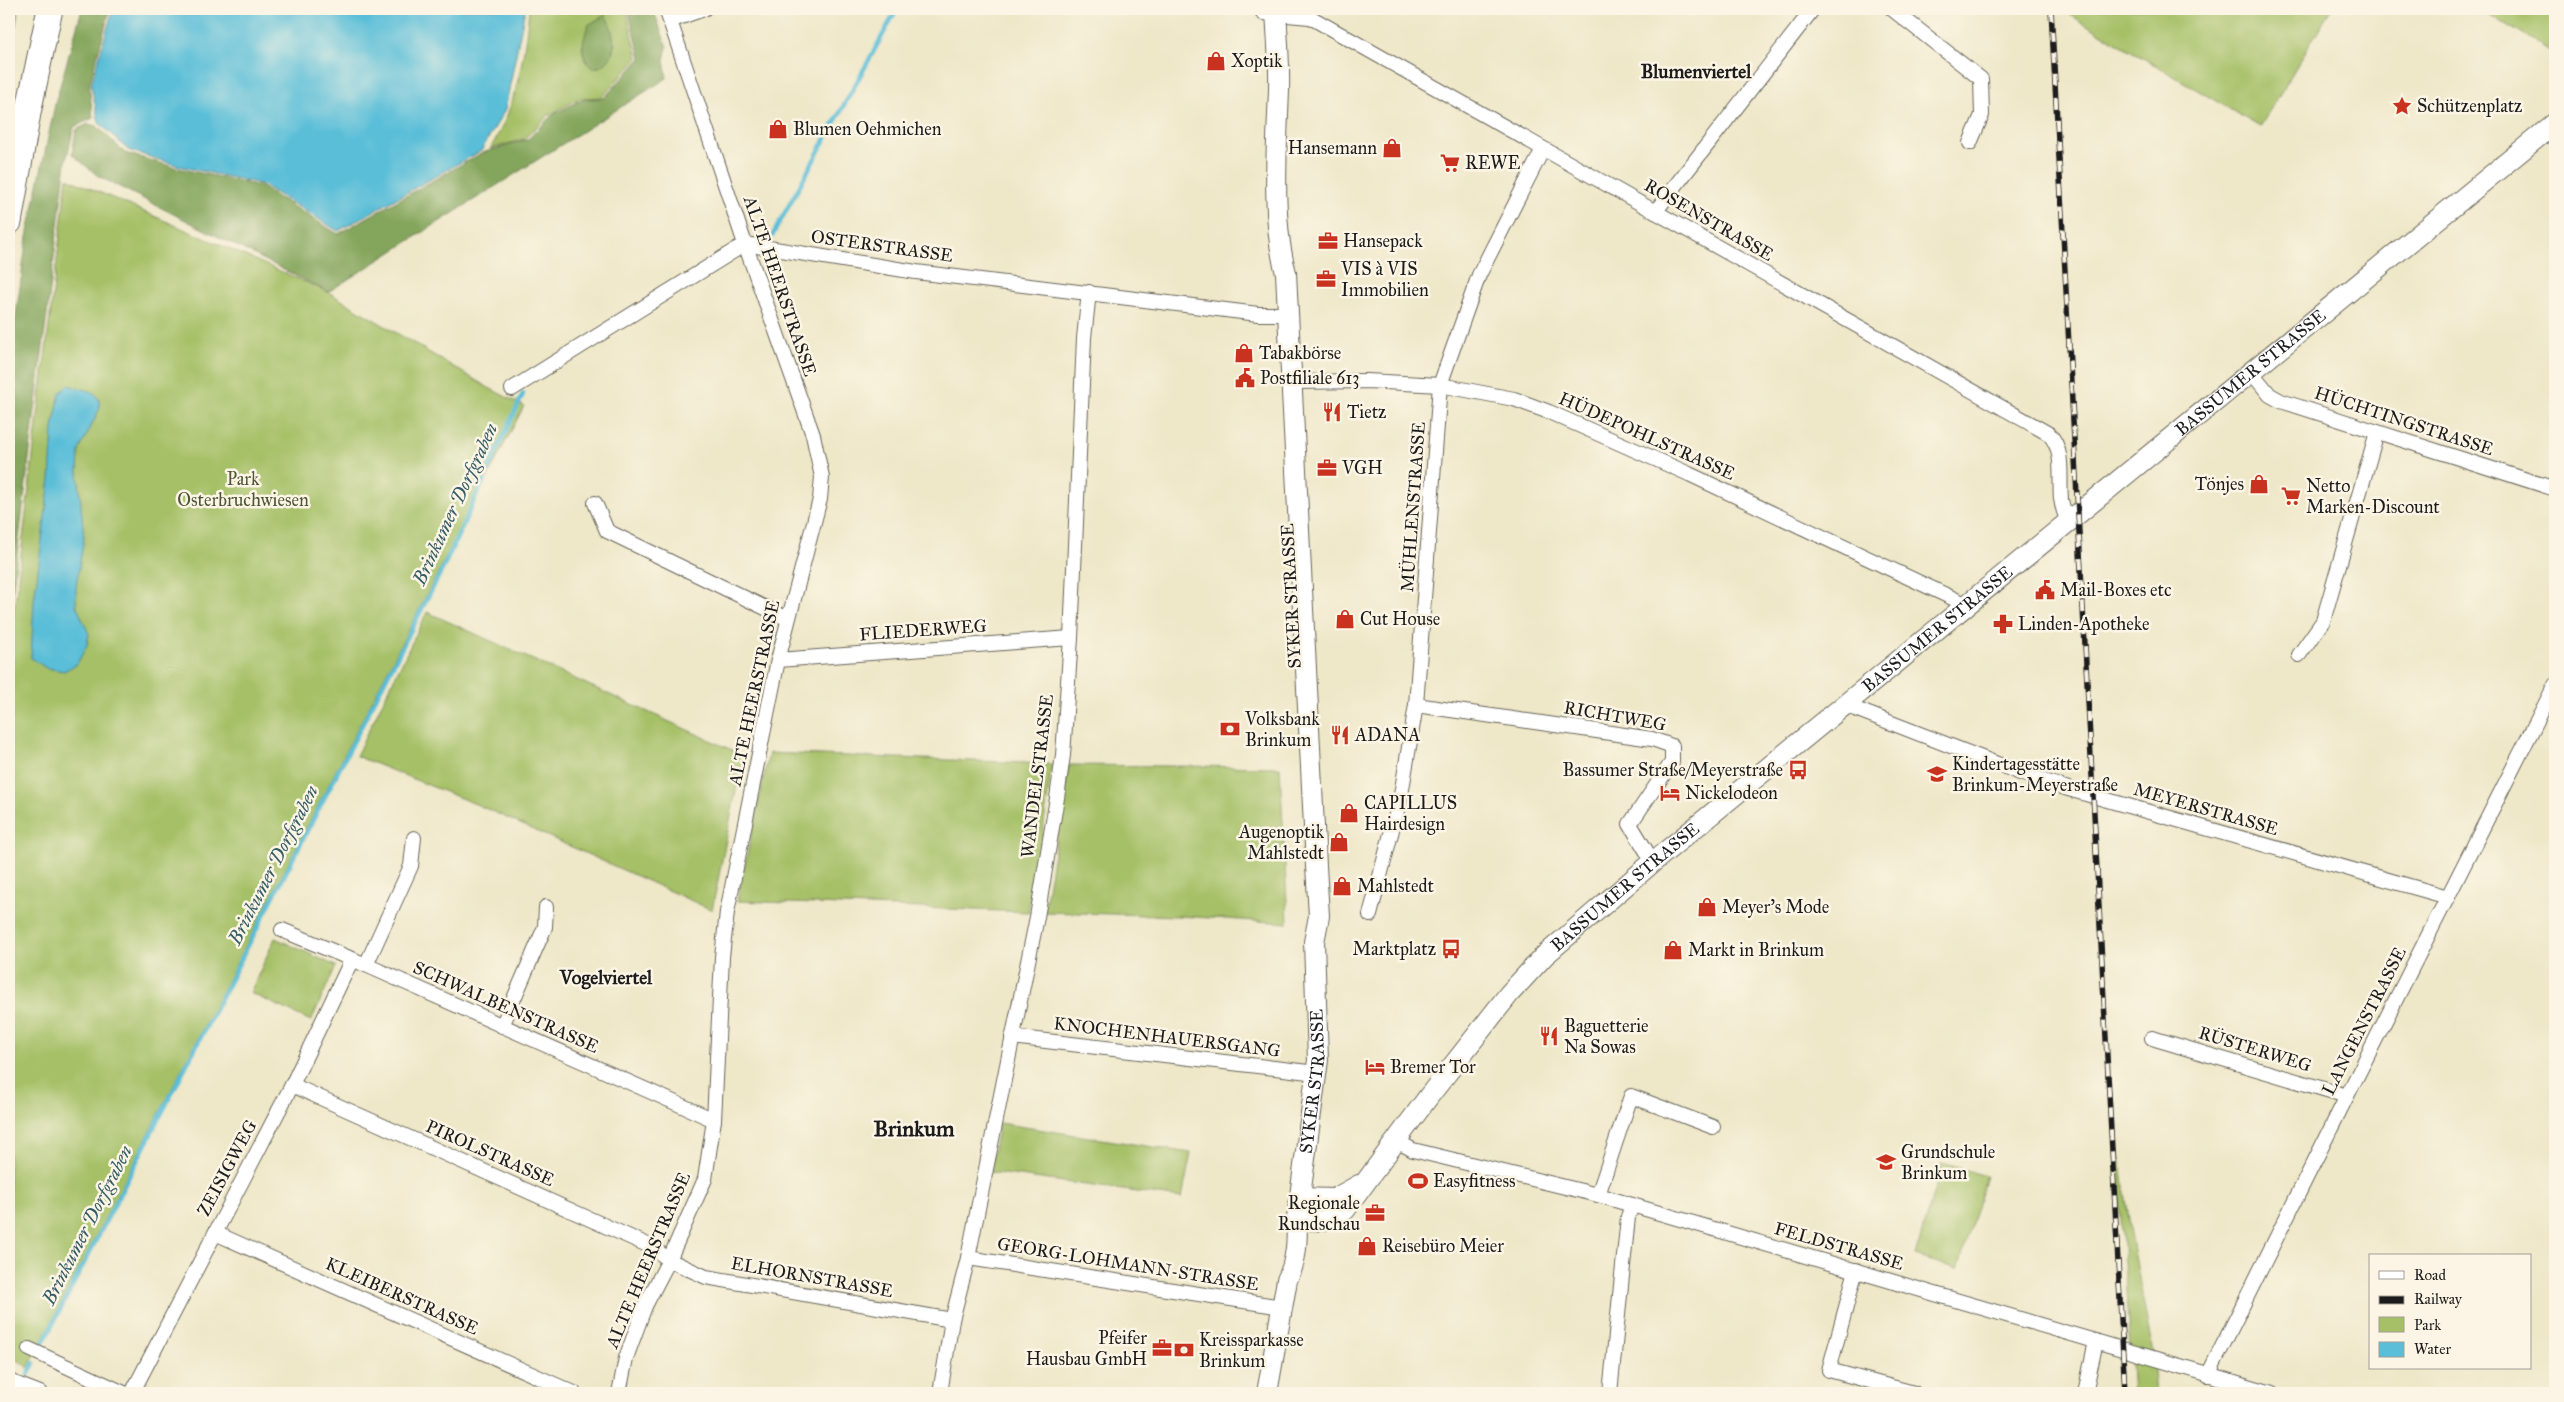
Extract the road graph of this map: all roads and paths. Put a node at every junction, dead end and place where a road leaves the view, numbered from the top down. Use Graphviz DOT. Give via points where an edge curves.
graph roads {
  1 [pos="50,9"];
  2 [pos="704,9"];
  3 [pos="1813,9"];
  4 [pos="1892,9"];
  5 [pos="1270,10"];
  6 [pos="668,15"];
  7 [pos="2555,123"];
  8 [pos="1970,143"];
  9 [pos="1543,149"];
  10 [pos="1655,212"];
  11 [pos="9,222"];
  12 [pos="745,244"];
  13 [pos="1089,292"];
  14 [pos="1282,314"];
  15 [pos="2252,373"];
  16 [pos="1291,382"];
  17 [pos="1440,385"];
  18 [pos="512,389"];
  19 [pos="2378,432"];
  20 [pos="2555,488"];
  21 [pos="595,503"];
  22 [pos="2068,522"];
  23 [pos="1967,605"];
  24 [pos="788,619"];
  25 [pos="1070,638"];
  26 [pos="2299,655"];
  27 [pos="778,660"];
  28 [pos="2555,685"];
  29 [pos="1845,705"];
  30 [pos="1416,706"];
  31 [pos="414,838"];
  32 [pos="1652,862"];
  33 [pos="2448,897"];
  34 [pos="546,907"];
  35 [pos="1370,915"];
  36 [pos="282,930"];
  37 [pos="1314,942"];
  38 [pos="352,959"];
  39 [pos="366,966"];
  40 [pos="502,1026"];
  41 [pos="1012,1037"];
  42 [pos="2152,1038"];
  43 [pos="1317,1073"];
  44 [pos="292,1085"];
  45 [pos="2346,1096"];
  46 [pos="714,1120"];
  47 [pos="1714,1127"];
  48 [pos="1395,1140"];
  49 [pos="1364,1180"];
  50 [pos="1598,1195"];
  51 [pos="1300,1198"];
  52 [pos="1632,1205"];
  53 [pos="1297,1219"];
  54 [pos="214,1232"];
  55 [pos="968,1258"];
  56 [pos="669,1260"];
  57 [pos="1856,1270"];
  58 [pos="1282,1307"];
  59 [pos="952,1320"];
  60 [pos="2096,1341"];
  61 [pos="29,1349"];
  62 [pos="2208,1375"];
  63 [pos="9,1381"];
  64 [pos="40,1393"];
  65 [pos="124,1393"];
  66 [pos="132,1393"];
  67 [pos="571,1393"];
  68 [pos="619,1393"];
  69 [pos="940,1393"];
  70 [pos="1267,1393"];
  71 [pos="1610,1393"];
  72 [pos="1914,1393"];
  73 [pos="2084,1393"];
  74 [pos="2272,1393"];
  1 -- 11 [label="highway"];
  2 -- 6 [label="street"];
  3 -- 10 [label="street"];
  4 -- 8 [label="street" via="1981,79 1982,115"];
  5 -- 9 [label="street, ROSENSTRASSE" via="1310,17"];
  5 -- 14 [label="street, SYKER STRASSE" via="1279,90 1276,118 1279,249 1286,273"];
  6 -- 12 [label="street, ALTE HEERSTRASSE"];
  7 -- 15 [label="street, BASSUMER STRASSE"];
  9 -- 10 [label="street, ROSENSTRASSE"];
  9 -- 17 [label="street, MÜHLENSTRASSE" via="1479,275"];
  10 -- 22 [label="street, ROSENSTRASSE" via="2049,434 2059,450 2061,501"];
  12 -- 13 [label="street, OSTERSTRASSE" via="916,272"];
  12 -- 18 [label="street"];
  12 -- 24 [label="street, ALTE HEERSTRASSE" via="813,436 822,477 820,499"];
  13 -- 14 [label="street, OSTERSTRASSE" via="1258,314"];
  13 -- 25 [label="street, WANDELSTRASSE"];
  14 -- 16 [label="street, SYKER STRASSE"];
  14 -- 37 [label="street, SYKER STRASSE" via="1306,922"];
  15 -- 19 [label="street, HÜCHTINGSTRASSE" via="2270,395 2281,401"];
  15 -- 22 [label="street, BASSUMER STRASSE"];
  16 -- 17 [label="street, HÜDEPOHLSTRASSE" via="1367,381"];
  16 -- 37 [label="street, SYKER STRASSE" via="1319,916"];
  17 -- 23 [label="street, HÜDEPOHLSTRASSE" via="1514,399 1549,412"];
  17 -- 30 [label="street, MÜHLENSTRASSE"];
  19 -- 20 [label="street, HÜCHTINGSTRASSE"];
  19 -- 26 [label="street" via="2324,621"];
  21 -- 24 [label="street" via="606,531"];
  22 -- 23 [label="street, BASSUMER STRASSE"];
  23 -- 29 [label="street, BASSUMER STRASSE"];
  24 -- 27 [label="street, ALTE HEERSTRASSE"];
  25 -- 27 [label="street, FLIEDERWEG"];
  25 -- 41 [label="street, WANDELSTRASSE" via="1057,798"];
  27 -- 46 [label="street, ALTE HEERSTRASSE" via="726,918"];
  28 -- 33 [label="street, LANGENSTRASSE"];
  29 -- 32 [label="street, BASSUMER STRASSE"];
  29 -- 33 [label="street, MEYERSTRASSE" via="2023,774 2092,796"];
  30 -- 32 [label="street, RICHTWEG" via="1652,739 1672,746 1672,762 1630,824"];
  30 -- 35 [label="street, MÜHLENSTRASSE" via="1401,795"];
  31 -- 39 [label="street" via="411,866"];
  32 -- 48 [label="street, BASSUMER STRASSE" via="1551,950 1525,977 1474,1036"];
  33 -- 45 [label="street, LANGENSTRASSE"];
  34 -- 40 [label="street" via="545,926"];
  36 -- 38 [label="street, SCHWALBENSTRASSE"];
  37 -- 43 [label="street, SYKER STRASSE"];
  38 -- 39 [label="street, SCHWALBENSTRASSE"];
  38 -- 44 [label="street, ZEISIGWEG"];
  39 -- 40 [label="street, SCHWALBENSTRASSE"];
  40 -- 46 [label="street, SCHWALBENSTRASSE"];
  41 -- 43 [label="street, KNOCHENHAUERSGANG"];
  41 -- 55 [label="street, WANDELSTRASSE"];
  42 -- 45 [label="street, RÜSTERWEG"];
  43 -- 51 [label="street, SYKER STRASSE"];
  44 -- 54 [label="street, ZEISIGWEG"];
  44 -- 56 [label="street, PIROLSTRASSE" via="652,1248"];
  45 -- 62 [label="street, LANGENSTRASSE"];
  46 -- 56 [label="street, ALTE HEERSTRASSE" via="705,1179"];
  47 -- 50 [label="street" via="1631,1096"];
  48 -- 49 [label="street, BASSUMER STRASSE"];
  48 -- 50 [label="street, FELDSTRASSE" via="1414,1150"];
  49 -- 51 [label="street, BASSUMER STRASSE" via="1334,1199"];
  49 -- 53 [label="street, BASSUMER STRASSE" via="1351,1202 1338,1215 1322,1220"];
  50 -- 52 [label="street, FELDSTRASSE"];
  51 -- 53 [label="street, SYKER STRASSE"];
  52 -- 57 [label="street, FELDSTRASSE"];
  52 -- 71 [label="street" via="1628,1217"];
  53 -- 58 [label="street, SYKER STRASSE" via="1297,1243"];
  54 -- 66 [label="street, ZEISIGWEG"];
  54 -- 67 [label="street, KLEIBERSTRASSE"];
  55 -- 58 [label="street, GEORG-LOHMANN-STRASSE"];
  55 -- 59 [label="street, WANDELSTRASSE"];
  56 -- 59 [label="street, ELHORNSTRASSE" via="706,1277"];
  56 -- 68 [label="street, ALTE HEERSTRASSE" via="642,1315 626,1358"];
  57 -- 60 [label="street, FELDSTRASSE"];
  57 -- 72 [label="street" via="1829,1370"];
  58 -- 70 [label="street, SYKER STRASSE"];
  59 -- 69 [label="street, WANDELSTRASSE"];
  60 -- 62 [label="street, FELDSTRASSE"];
  60 -- 73 [label="street"];
  61 -- 65 [label="street"];
  62 -- 74 [label="street, FELDSTRASSE"];
  63 -- 64 [label="street"];
}
